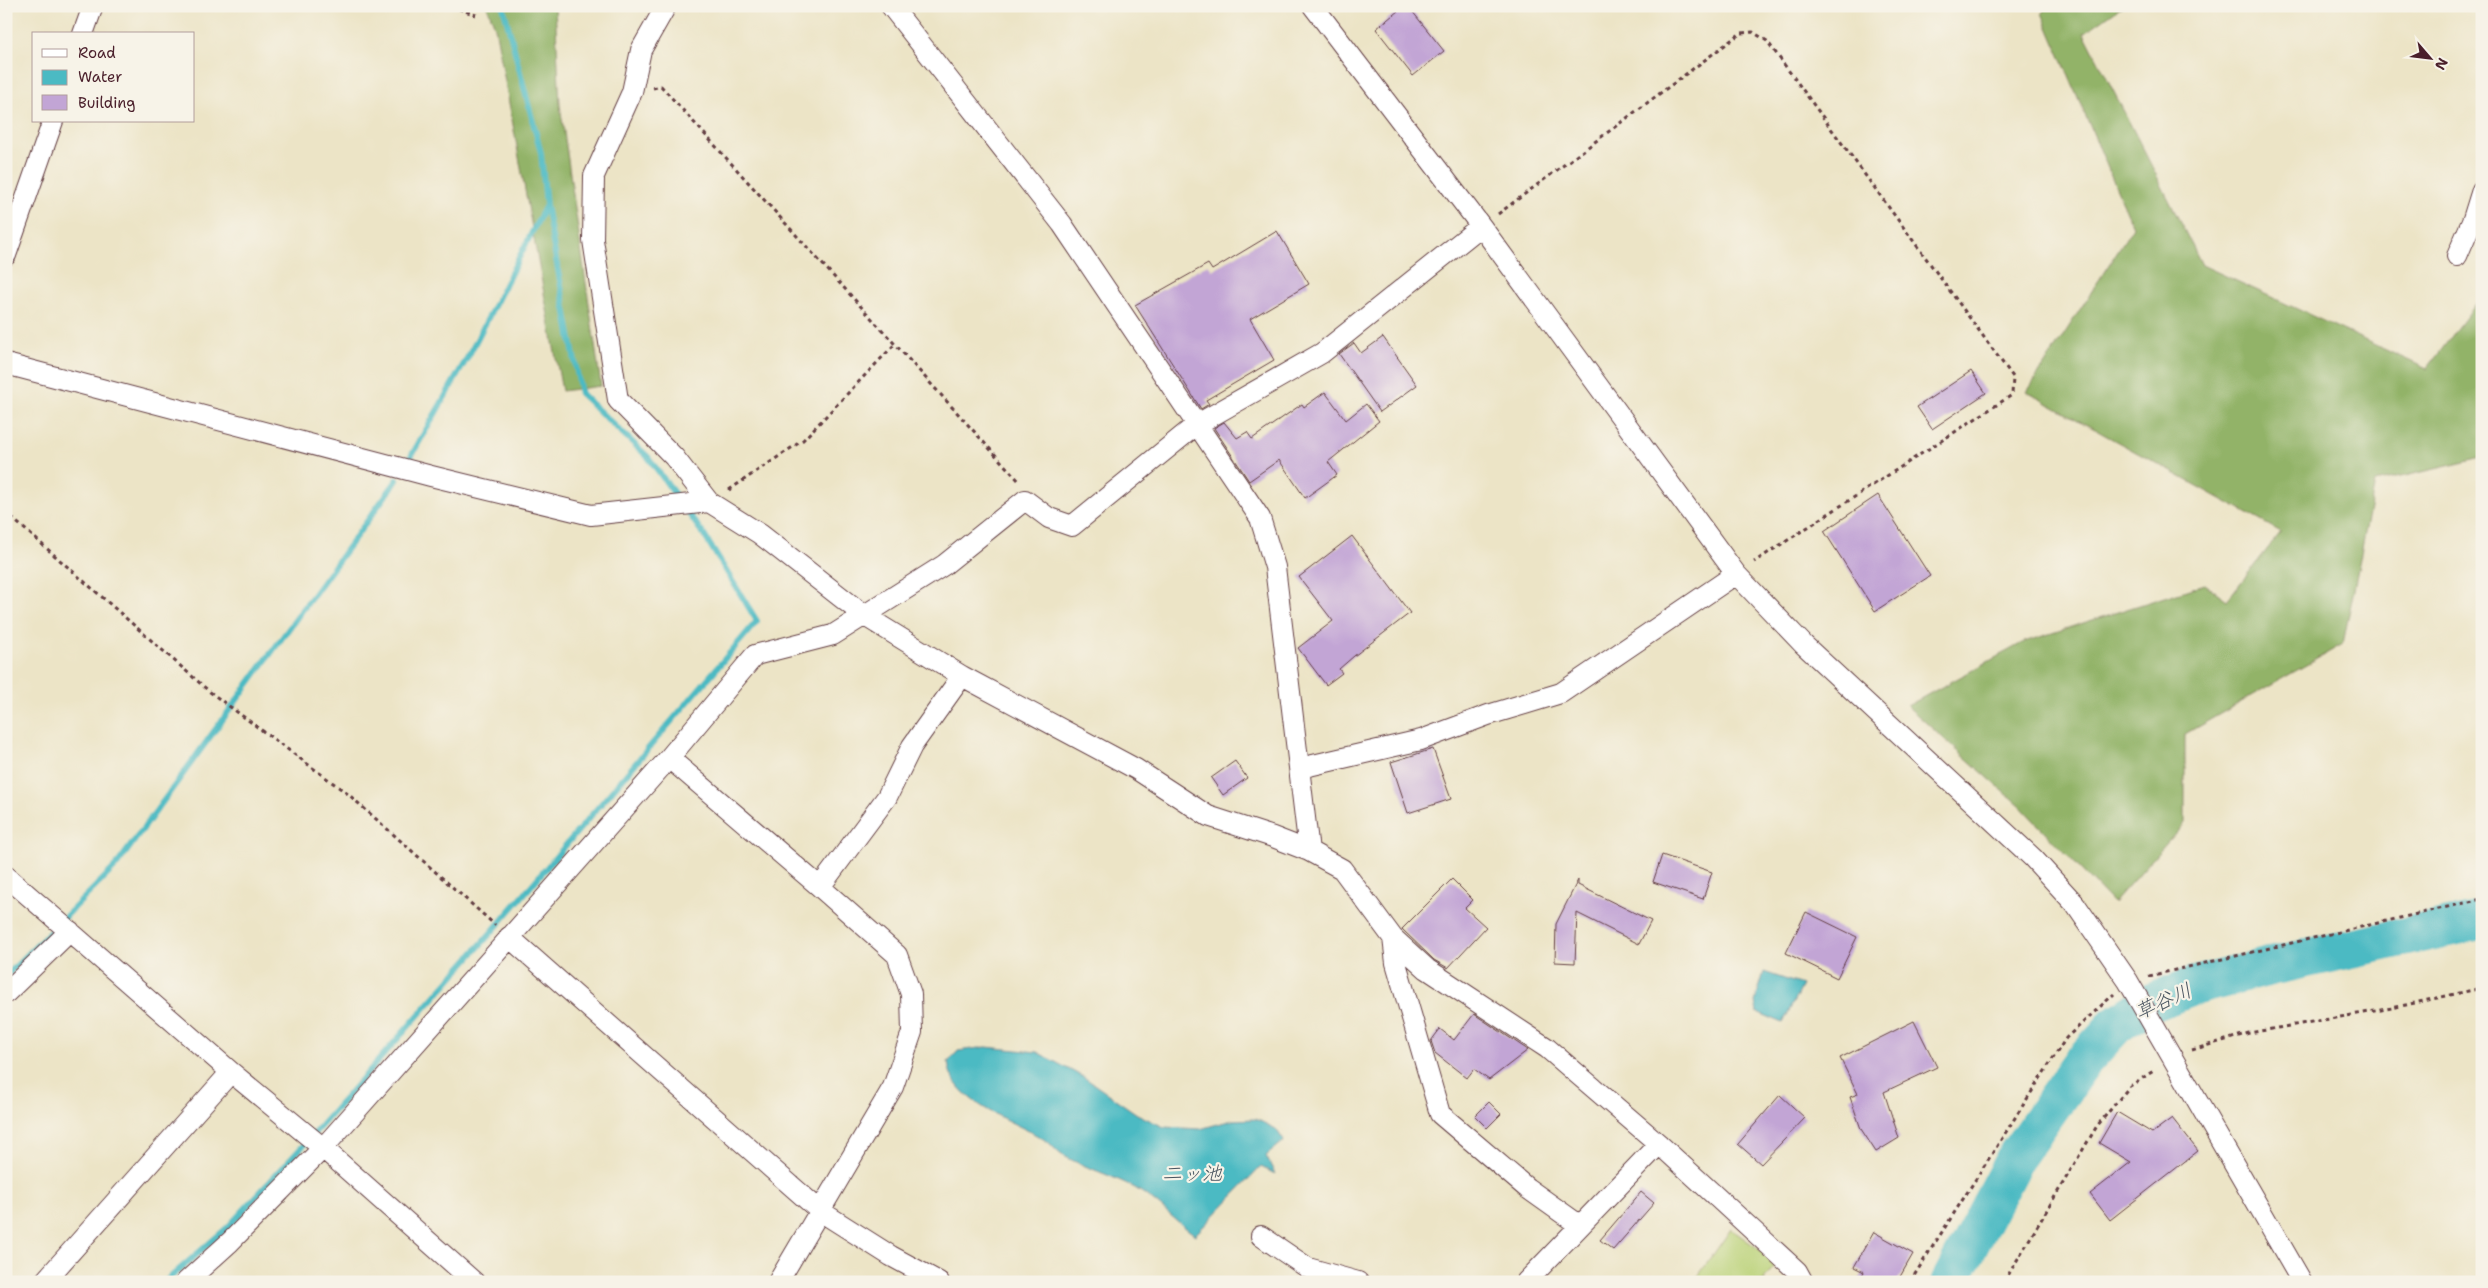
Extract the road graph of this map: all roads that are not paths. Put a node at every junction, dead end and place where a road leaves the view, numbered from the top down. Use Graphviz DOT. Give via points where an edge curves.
graph roads {
  1 [pos="92,6"];
  2 [pos="666,6"];
  3 [pos="891,6"];
  4 [pos="1313,6"];
  5 [pos="84,32"];
  6 [pos="53,122"];
  7 [pos="2482,190"];
  8 [pos="1481,226"];
  9 [pos="6,255"];
  10 [pos="2457,256"];
  11 [pos="6,364"];
  12 [pos="1196,425"];
  13 [pos="709,502"];
  14 [pos="1736,574"];
  15 [pos="865,616"];
  16 [pos="962,676"];
  17 [pos="669,758"];
  18 [pos="1300,768"];
  19 [pos="1309,851"];
  20 [pos="6,876"];
  21 [pos="820,886"];
  22 [pos="70,931"];
  23 [pos="508,937"];
  24 [pos="1393,938"];
  25 [pos="6,993"];
  26 [pos="231,1072"];
  27 [pos="1658,1144"];
  28 [pos="323,1148"];
  29 [pos="820,1211"];
  30 [pos="1579,1225"];
  31 [pos="1261,1236"];
  32 [pos="44,1282"];
  33 [pos="186,1282"];
  34 [pos="474,1282"];
  35 [pos="778,1282"];
  36 [pos="939,1282"];
  37 [pos="1358,1282"];
  38 [pos="1526,1282"];
  39 [pos="1803,1282"];
  40 [pos="2302,1282"];
  1 -- 5 [label="street"];
  2 -- 13 [label="street" via="641,50 632,92 594,176 593,240 618,400 674,457"];
  3 -- 12 [label="street" via="1062,224"];
  4 -- 8 [label="street"];
  6 -- 9 [label="street"];
  7 -- 10 [label="street"];
  8 -- 12 [label="street" via="1322,353"];
  8 -- 14 [label="street"];
  11 -- 13 [label="street" via="591,515"];
  12 -- 15 [label="street" via="1072,526 1049,518 1025,500 944,565"];
  12 -- 18 [label="street" via="1263,527 1274,567"];
  13 -- 15 [label="street" via="760,534"];
  14 -- 18 [label="street" via="1561,693 1421,740"];
  14 -- 40 [label="street" via="1804,645 2033,858 2075,904 2128,981"];
  15 -- 16 [label="street"];
  15 -- 17 [label="street" via="834,635 755,656"];
  16 -- 19 [label="street" via="1136,769 1208,816"];
  16 -- 21 [label="street" via="912,746 887,797"];
  17 -- 21 [label="street"];
  17 -- 23 [label="street"];
  18 -- 19 [label="street"];
  19 -- 24 [label="street" via="1342,869"];
  20 -- 22 [label="street"];
  21 -- 29 [label="street" via="897,955 911,994 912,1032 894,1088"];
  22 -- 25 [label="street"];
  22 -- 26 [label="street"];
  23 -- 28 [label="street"];
  23 -- 29 [label="street"];
  24 -- 27 [label="street" via="1427,969 1546,1048"];
  24 -- 30 [label="street" via="1396,963 1440,1114 1527,1188"];
  26 -- 28 [label="street"];
  26 -- 32 [label="street"];
  27 -- 30 [label="street"];
  27 -- 39 [label="street" via="1797,1271"];
  28 -- 33 [label="street"];
  28 -- 34 [label="street"];
  29 -- 35 [label="street"];
  29 -- 36 [label="street"];
  30 -- 38 [label="street"];
  31 -- 37 [label="street" via="1308,1268"];
}
